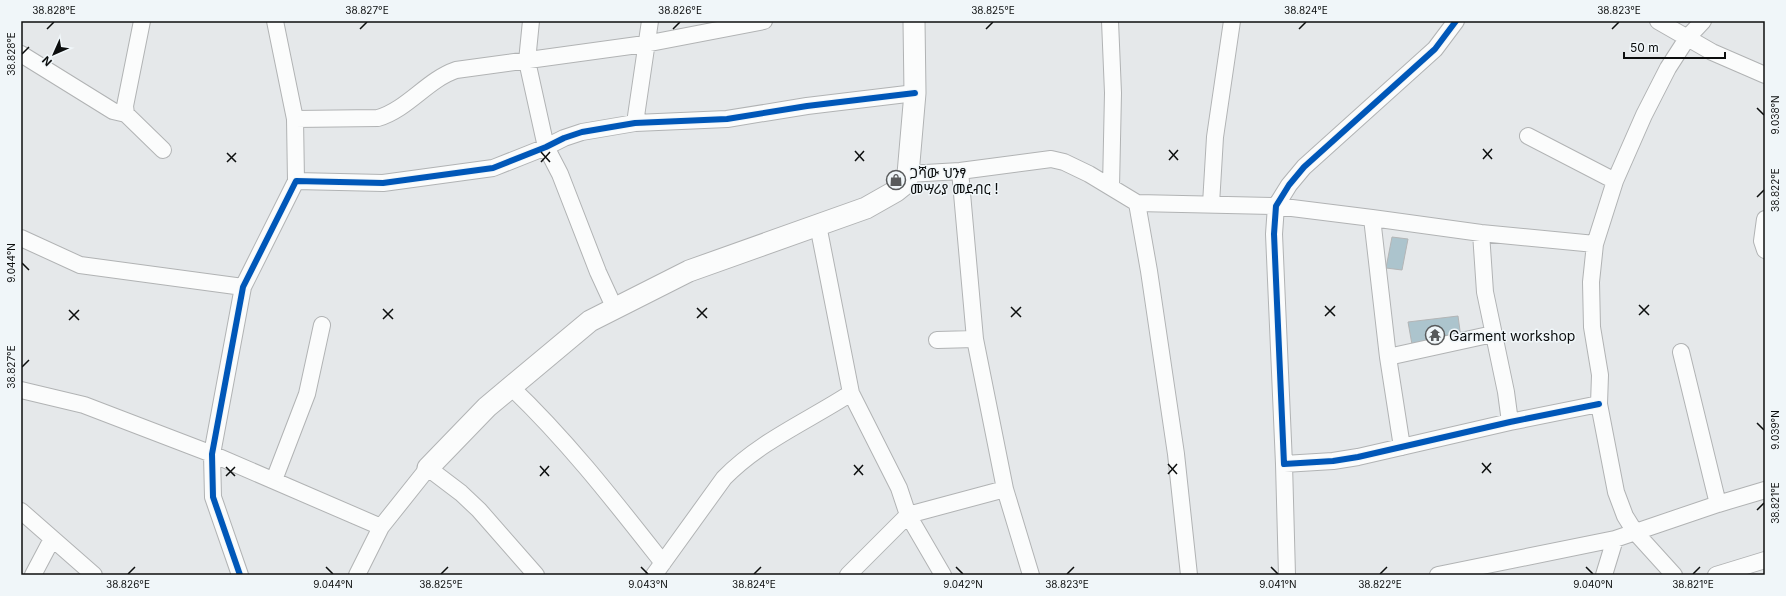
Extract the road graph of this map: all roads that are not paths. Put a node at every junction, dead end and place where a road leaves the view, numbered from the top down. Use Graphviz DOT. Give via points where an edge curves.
graph roads {
  1 [pos="142,21"];
  2 [pos="276,21"];
  3 [pos="531,21"];
  4 [pos="650,21"];
  5 [pos="764,21"];
  6 [pos="914,21"];
  7 [pos="1110,21"];
  8 [pos="1232,21"];
  9 [pos="1456,21"];
  10 [pos="1658,21"];
  11 [pos="1703,21"];
  12 [pos="1688,37"];
  13 [pos="646,44"];
  14 [pos="21,54"];
  15 [pos="527,61"];
  16 [pos="1765,75"];
  17 [pos="915,93"];
  18 [pos="126,114"];
  19 [pos="295,119"];
  20 [pos="635,123"];
  21 [pos="1528,136"];
  22 [pos="546,147"];
  23 [pos="163,150"];
  24 [pos="960,171"];
  25 [pos="908,174"];
  26 [pos="296,181"];
  27 [pos="1616,181"];
  28 [pos="1111,187"];
  29 [pos="1137,203"];
  30 [pos="1211,204"];
  31 [pos="1276,206"];
  32 [pos="1372,218"];
  33 [pos="1765,219"];
  34 [pos="818,225"];
  35 [pos="1481,233"];
  36 [pos="21,238"];
  37 [pos="1595,244"];
  38 [pos="1765,250"];
  39 [pos="243,287"];
  40 [pos="615,309"];
  41 [pos="322,325"];
  42 [pos="1493,334"];
  43 [pos="975,339"];
  44 [pos="937,340"];
  45 [pos="1681,352"];
  46 [pos="1388,357"];
  47 [pos="510,386"];
  48 [pos="21,390"];
  49 [pos="851,393"];
  50 [pos="1599,404"];
  51 [pos="1510,422"];
  52 [pos="1402,447"];
  53 [pos="212,454"];
  54 [pos="1284,464"];
  55 [pos="428,468"];
  56 [pos="274,480"];
  57 [pos="1005,489"];
  58 [pos="1765,490"];
  59 [pos="1718,504"];
  60 [pos="21,511"];
  61 [pos="908,515"];
  62 [pos="381,527"];
  63 [pos="1636,532"];
  64 [pos="52,539"];
  65 [pos="1615,540"];
  66 [pos="1765,560"];
  67 [pos="659,569"];
  68 [pos="32,575"];
  69 [pos="94,575"];
  70 [pos="240,575"];
  71 [pos="357,575"];
  72 [pos="536,575"];
  73 [pos="848,575"];
  74 [pos="943,575"];
  75 [pos="1031,575"];
  76 [pos="1189,575"];
  77 [pos="1287,575"];
  78 [pos="1438,575"];
  79 [pos="1604,575"];
  80 [pos="1674,575"];
  81 [pos="1716,575"];
  1 -- 18 [label="street"];
  2 -- 19 [label="street"];
  3 -- 15 [label="street"];
  4 -- 13 [label="street"];
  5 -- 13 [label="street"];
  6 -- 17 [label="main road"];
  7 -- 28 [label="street" via="1113,93"];
  8 -- 30 [label="street" via="1215,137"];
  9 -- 31 [label="street" via="1435,49 1304,167"];
  10 -- 12 [label="street"];
  11 -- 12 [label="street"];
  12 -- 16 [label="street" via="1712,52"];
  12 -- 27 [label="street" via="1647,108"];
  13 -- 15 [label="street"];
  13 -- 20 [label="street"];
  14 -- 18 [label="street" via="113,111"];
  15 -- 19 [label="street" via="456,70 445,74 390,114 378,118"];
  15 -- 22 [label="street"];
  17 -- 20 [label="street" via="727,119"];
  17 -- 25 [label="main road"];
  18 -- 23 [label="street"];
  19 -- 26 [label="street"];
  20 -- 22 [label="street" via="582,132"];
  21 -- 27 [label="street"];
  22 -- 26 [label="street" via="492,168 383,183"];
  22 -- 40 [label="street" via="560,174"];
  24 -- 25 [label="street"];
  24 -- 28 [label="street" via="1051,159 1064,162"];
  24 -- 43 [label="street"];
  25 -- 34 [label="main road" via="906,183 896,191 866,208"];
  26 -- 39 [label="street"];
  27 -- 37 [label="street"];
  28 -- 29 [label="street"];
  29 -- 30 [label="street"];
  29 -- 76 [label="street" via="1176,454"];
  30 -- 31 [label="street"];
  31 -- 32 [label="street"];
  31 -- 54 [label="street" via="1274,234"];
  32 -- 35 [label="street"];
  32 -- 46 [label="street"];
  33 -- 38 [label="street" via="1762,241"];
  34 -- 40 [label="main road" via="689,271"];
  34 -- 49 [label="street"];
  35 -- 37 [label="street"];
  35 -- 42 [label="street" via="1485,292"];
  36 -- 39 [label="street" via="80,265"];
  37 -- 50 [label="street" via="1591,282 1592,328 1600,375"];
  39 -- 53 [label="street"];
  40 -- 47 [label="main road" via="590,322"];
  41 -- 56 [label="street" via="307,394"];
  42 -- 46 [label="street"];
  42 -- 51 [label="street"];
  43 -- 44 [label="street"];
  43 -- 57 [label="street"];
  45 -- 59 [label="street"];
  46 -- 52 [label="street"];
  47 -- 55 [label="main road"];
  47 -- 67 [label="street" via="539,414 619,507"];
  48 -- 53 [label="street" via="84,405"];
  49 -- 61 [label="street" via="899,488"];
  49 -- 67 [label="street" via="768,442 737,464 724,478"];
  50 -- 51 [label="street"];
  50 -- 63 [label="street" via="1616,492 1625,516"];
  51 -- 52 [label="street"];
  52 -- 54 [label="street" via="1333,461"];
  53 -- 56 [label="street"];
  53 -- 70 [label="street" via="213,497"];
  54 -- 77 [label="street"];
  55 -- 62 [label="street"];
  55 -- 72 [label="street" via="479,510"];
  56 -- 62 [label="street"];
  57 -- 61 [label="street"];
  57 -- 75 [label="street"];
  58 -- 59 [label="street"];
  59 -- 63 [label="street"];
  60 -- 64 [label="street"];
  61 -- 73 [label="street"];
  61 -- 74 [label="street"];
  62 -- 71 [label="street"];
  63 -- 65 [label="street"];
  63 -- 80 [label="street"];
  64 -- 68 [label="street"];
  64 -- 69 [label="street"];
  65 -- 78 [label="street"];
  65 -- 79 [label="street"];
  66 -- 81 [label="street"];
}
